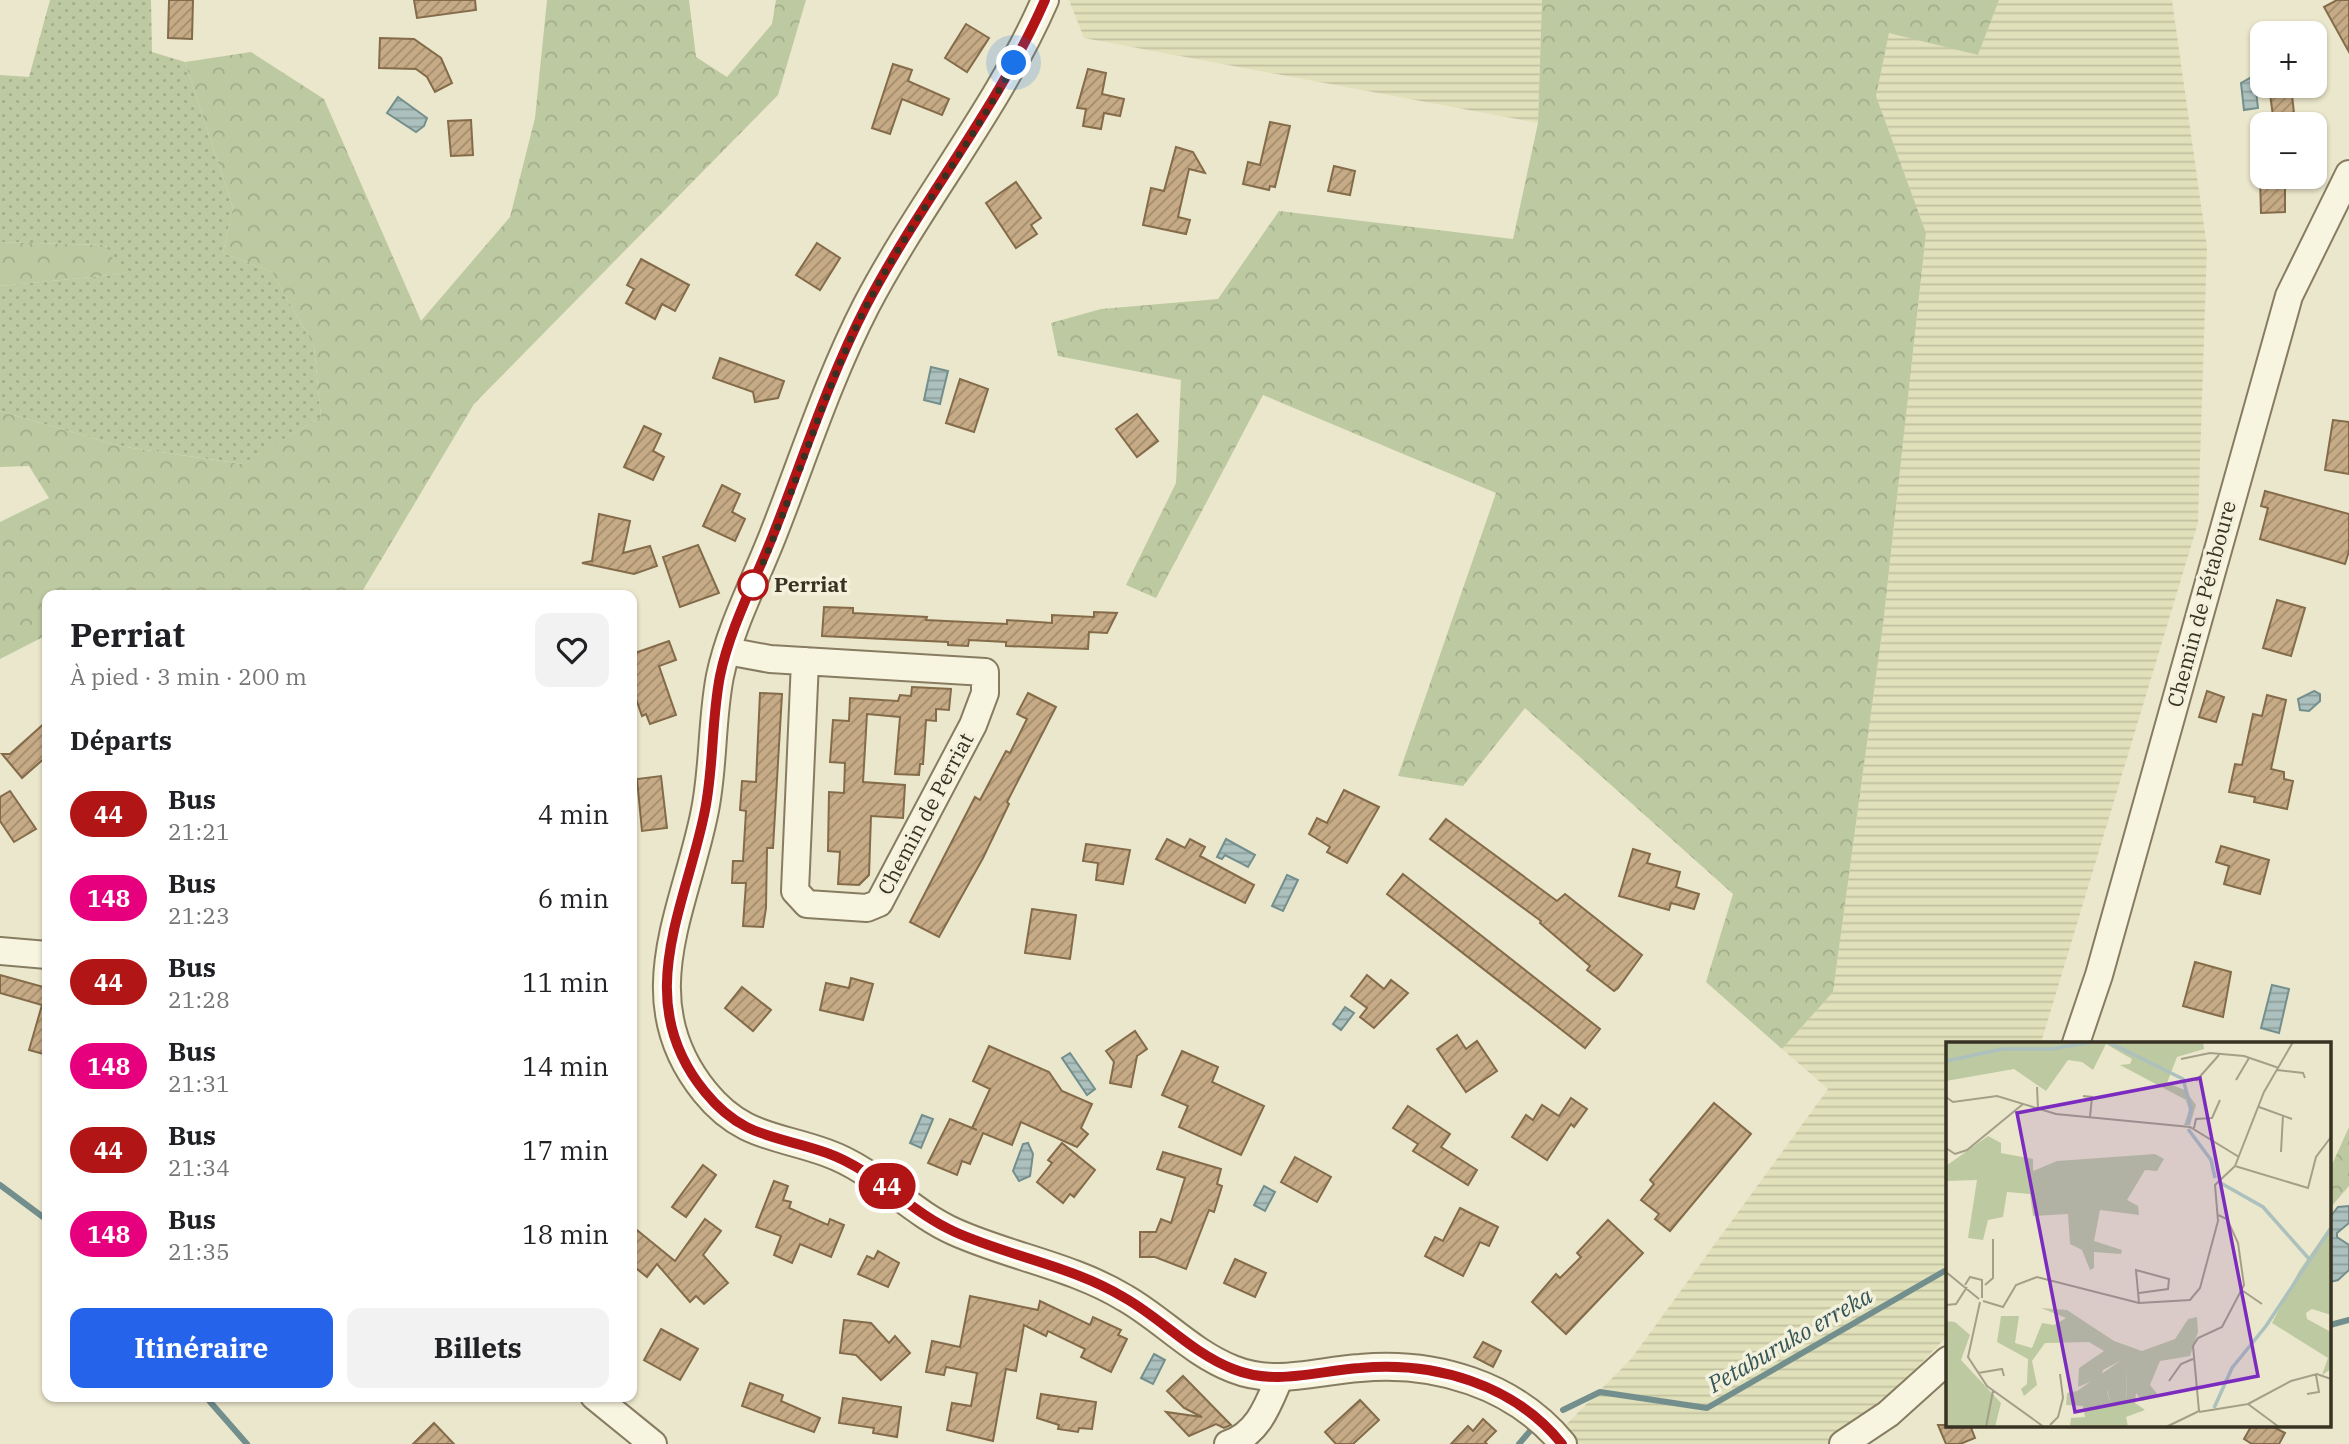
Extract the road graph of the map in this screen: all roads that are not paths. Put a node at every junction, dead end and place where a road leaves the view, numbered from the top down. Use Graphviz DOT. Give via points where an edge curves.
graph roads {
  1 [pos="1045,0"];
  2 [pos="2349,174"];
  3 [pos="727,651"];
  4 [pos="805,661"];
  5 [pos="0,951"];
  6 [pos="42,955"];
  7 [pos="2076,1042"];
  8 [pos="1946,1362"];
  9 [pos="1279,1379"];
  10 [pos="601,1402"];
  11 [pos="653,1444"];
  12 [pos="1228,1444"];
  13 [pos="1563,1444"];
  14 [pos="1843,1444"];
  1 -- 3 [label="street" via="1004,81 865,308 824,398"];
  2 -- 7 [label="street, Chemin de Pétaboure" via="2289,296"];
  3 -- 4 [label="street, Chemin de Perriat"];
  3 -- 9 [label="street" via="715,710 705,812 667,955 666,995 676,1039 705,1093 757,1134 827,1153 873,1174 953,1231 1079,1274 1128,1299 1197,1350 1233,1369"];
  4 -- 4 [label="street, Chemin de Perriat" via="985,672 985,693 973,725 879,903 867,908 807,904 795,891"];
  5 -- 6 [label="street"];
  8 -- 14 [label="street" via="1888,1414"];
  9 -- 12 [label="street" via="1261,1419"];
  9 -- 13 [label="street" via="1359,1368 1406,1366 1439,1372 1473,1380 1512,1400 1550,1428"];
  10 -- 11 [label="street"];
}
